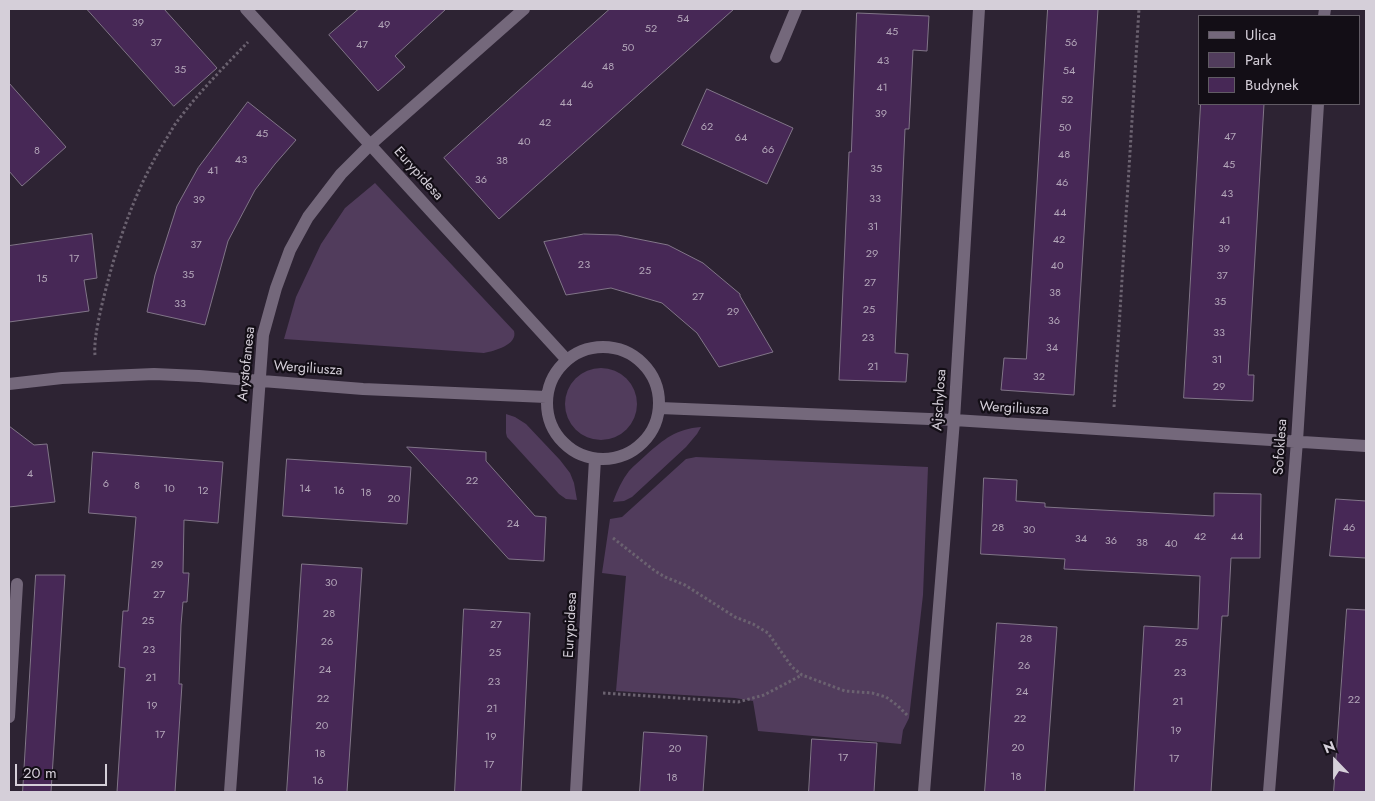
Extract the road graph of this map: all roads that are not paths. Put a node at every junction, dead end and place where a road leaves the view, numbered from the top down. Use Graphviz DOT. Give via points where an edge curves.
graph roads {
  1 [pos="246,9"];
  2 [pos="524,9"];
  3 [pos="796,9"];
  4 [pos="979,9"];
  5 [pos="776,57"];
  6 [pos="1318,105"];
  7 [pos="370,144"];
  8 [pos="566,359"];
  9 [pos="260,381"];
  10 [pos="9,384"];
  11 [pos="546,397"];
  12 [pos="660,408"];
  13 [pos="954,420"];
  14 [pos="1296,441"];
  15 [pos="1366,446"];
  16 [pos="595,459"];
  17 [pos="17,584"];
  18 [pos="9,717"];
  19 [pos="230,792"];
  20 [pos="576,792"];
  21 [pos="924,792"];
  22 [pos="1269,792"];
  1 -- 7 [label="street, Eurypidesa"];
  2 -- 7 [label="street, Arystofanesa"];
  3 -- 5 [label="street"];
  4 -- 13 [label="street, Ajschylosa"];
  6 -- 14 [label="street, Sofoklesa"];
  7 -- 8 [label="street, Eurypidesa"];
  7 -- 9 [label="street, Arystofanesa" via="341,174 308,217 290,250 263,335"];
  8 -- 11 [label="street" via="551,380"];
  8 -- 12 [label="street" via="586,349 608,346 630,352 647,366 658,386"];
  9 -- 10 [label="street, Wergiliusza" via="154,374"];
  9 -- 11 [label="street, Wergiliusza"];
  9 -- 19 [label="street, Arystofanesa"];
  11 -- 16 [label="street" via="547,415 556,436 574,451"];
  12 -- 13 [label="street, Wergiliusza"];
  12 -- 16 [label="street" via="653,430 638,448 618,458"];
  13 -- 14 [label="street, Wergiliusza"];
  13 -- 21 [label="street, Ajschylosa"];
  14 -- 15 [label="street, Wergiliusza"];
  14 -- 22 [label="street, Sofoklesa"];
  16 -- 20 [label="street, Eurypidesa"];
  17 -- 18 [label="street"];
}
